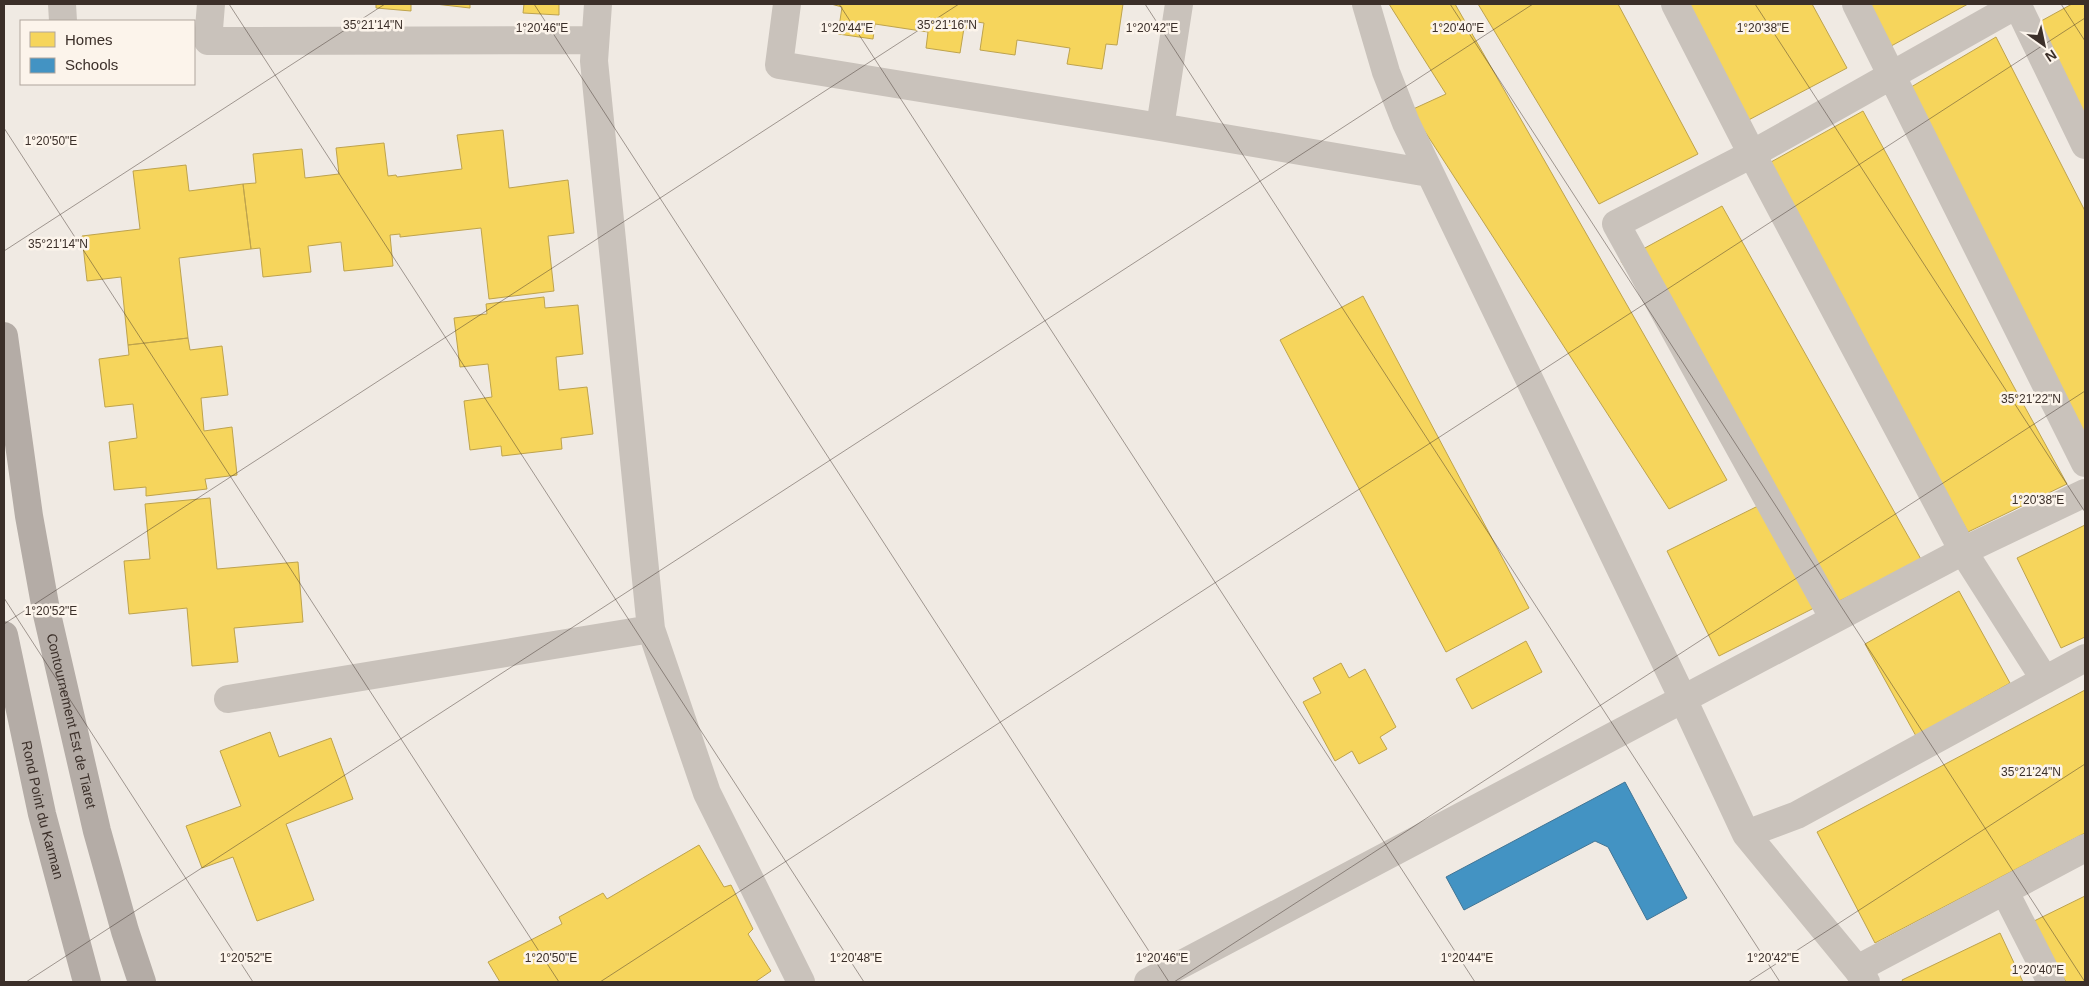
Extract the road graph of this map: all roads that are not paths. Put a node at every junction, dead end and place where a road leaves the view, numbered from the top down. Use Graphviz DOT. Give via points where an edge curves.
graph roads {
  1 [pos="62,4"];
  2 [pos="211,4"];
  3 [pos="598,4"];
  4 [pos="787,4"];
  5 [pos="1179,4"];
  6 [pos="1366,4"];
  7 [pos="1675,4"];
  8 [pos="1856,4"];
  9 [pos="2017,4"];
  10 [pos="63,20"];
  11 [pos="201,40"];
  12 [pos="595,40"];
  13 [pos="1892,75"];
  14 [pos="1160,127"];
  15 [pos="2085,145"];
  16 [pos="1752,154"];
  17 [pos="1429,173"];
  18 [pos="4,336"];
  19 [pos="2085,463"];
  20 [pos="2085,493"];
  21 [pos="1963,550"];
  22 [pos="1834,619"];
  23 [pos="650,629"];
  24 [pos="4,635"];
  25 [pos="2085,658"];
  26 [pos="2045,680"];
  27 [pos="228,698"];
  28 [pos="1683,699"];
  29 [pos="1746,834"];
  30 [pos="2085,848"];
  31 [pos="2005,892"];
  32 [pos="1861,976"];
  33 [pos="87,982"];
  34 [pos="142,982"];
  35 [pos="801,982"];
  36 [pos="1148,982"];
  37 [pos="2051,982"];
  1 -- 10 [label="street"];
  2 -- 11 [label="street"];
  3 -- 12 [label="street"];
  4 -- 14 [label="street" via="780,65"];
  5 -- 14 [label="street"];
  6 -- 17 [label="street" via="1386,72"];
  7 -- 16 [label="street"];
  8 -- 13 [label="street"];
  9 -- 13 [label="street"];
  9 -- 15 [label="street"];
  11 -- 12 [label="street"];
  12 -- 23 [label="street" via="594,61"];
  13 -- 16 [label="street"];
  13 -- 19 [label="street"];
  14 -- 17 [label="street"];
  16 -- 21 [label="street"];
  16 -- 22 [label="street" via="1616,224"];
  17 -- 28 [label="street"];
  18 -- 34 [label="highway, Contournement Est de Tiaret" via="29,516 46,610 98,832"];
  20 -- 21 [label="street"];
  21 -- 22 [label="street"];
  21 -- 26 [label="street"];
  22 -- 28 [label="street"];
  23 -- 27 [label="street"];
  23 -- 35 [label="street" via="707,793"];
  24 -- 33 [label="highway, Rond Point du Karman" via="42,814"];
  25 -- 26 [label="street"];
  26 -- 29 [label="street" via="1797,815"];
  28 -- 29 [label="street"];
  28 -- 36 [label="street"];
  29 -- 32 [label="street"];
  30 -- 31 [label="street"];
  31 -- 32 [label="street"];
  31 -- 37 [label="street"];
}
